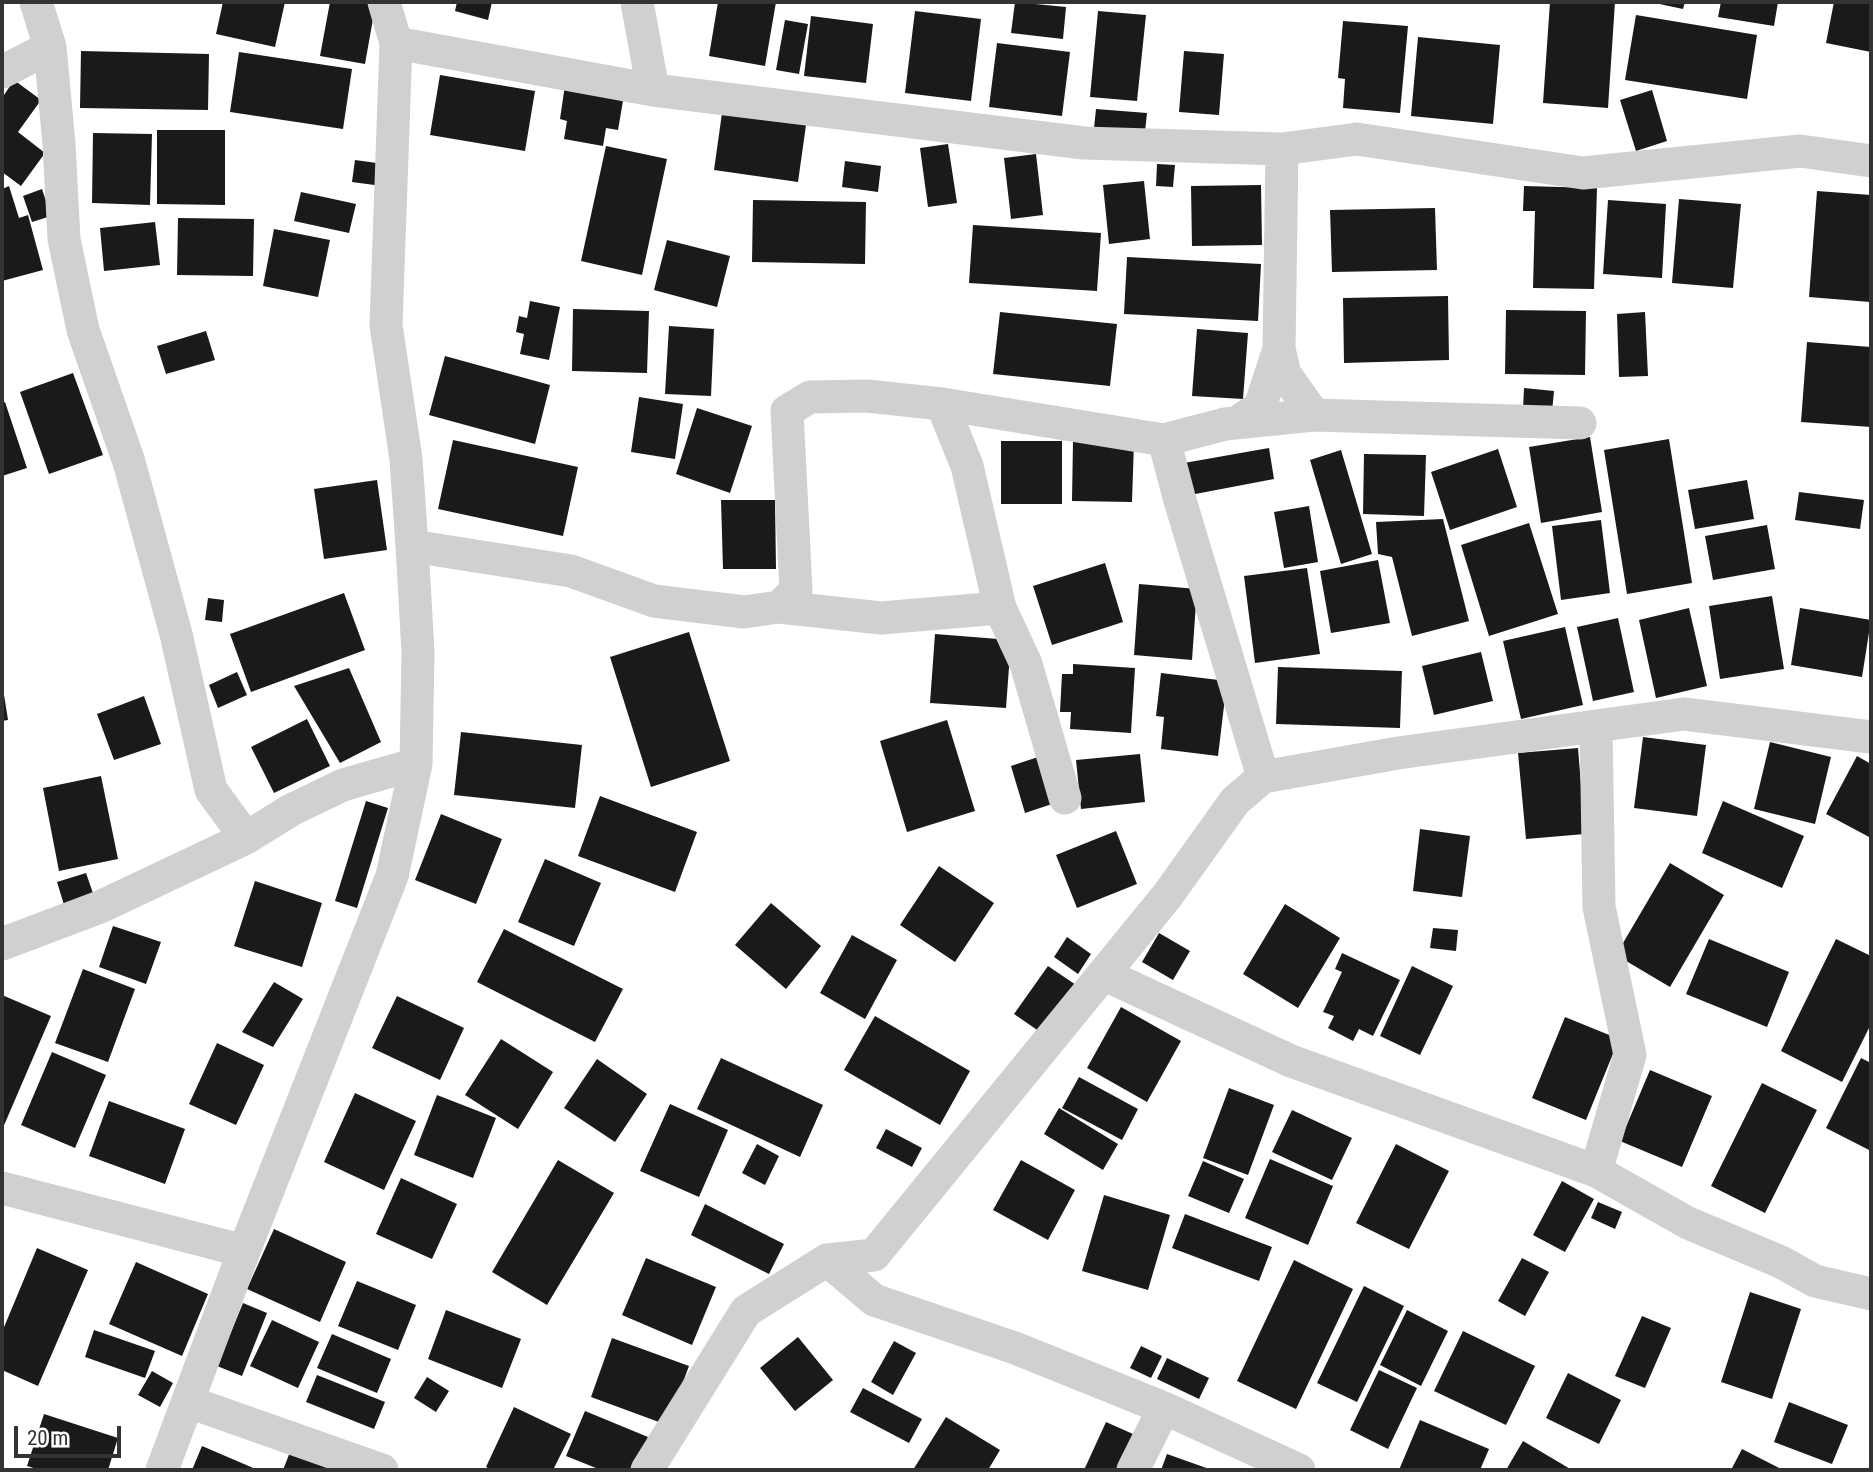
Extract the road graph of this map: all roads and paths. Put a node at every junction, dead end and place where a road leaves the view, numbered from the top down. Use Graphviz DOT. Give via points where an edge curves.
graph roads {
  1 [pos="36,2"];
  2 [pos="384,2"];
  3 [pos="636,2"];
  4 [pos="397,43"];
  5 [pos="50,47"];
  6 [pos="2,72"];
  7 [pos="653,90"];
  8 [pos="1282,149"];
  9 [pos="1871,161"];
  10 [pos="1279,349"];
  11 [pos="942,404"];
  12 [pos="1314,415"];
  13 [pos="1236,423"];
  14 [pos="1580,423"];
  15 [pos="1164,440"];
  16 [pos="412,546"];
  17 [pos="779,607"];
  18 [pos="1000,608"];
  19 [pos="1596,726"];
  20 [pos="1871,737"];
  21 [pos="416,764"];
  22 [pos="1263,777"];
  23 [pos="1065,798"];
  24 [pos="246,838"];
  25 [pos="2,944"];
  26 [pos="1103,974"];
  27 [pos="1596,1171"];
  28 [pos="2,1188"];
  29 [pos="244,1251"];
  30 [pos="827,1260"];
  31 [pos="1871,1293"];
  32 [pos="189,1402"];
  33 [pos="1164,1408"];
  34 [pos="162,1470"];
  35 [pos="382,1470"];
  36 [pos="647,1470"];
  37 [pos="1133,1470"];
  38 [pos="1299,1470"];
  1 -- 5 [label="street"];
  2 -- 4 [label="street"];
  3 -- 7 [label="street"];
  4 -- 7 [label="street"];
  4 -- 16 [label="street" via="386,325 406,459"];
  5 -- 6 [label="street"];
  5 -- 24 [label="street" via="64,239 83,330 129,462 176,634 211,790"];
  7 -- 8 [label="street" via="1084,143"];
  8 -- 9 [label="street" via="1357,139 1583,173 1800,151"];
  8 -- 10 [label="street"];
  10 -- 12 [label="street" via="1285,374"];
  10 -- 13 [label="street" via="1259,407"];
  11 -- 15 [label="street"];
  11 -- 17 [label="street" via="810,397 787,411 796,591"];
  11 -- 18 [label="street" via="967,466"];
  12 -- 13 [label="street"];
  12 -- 14 [label="street"];
  13 -- 15 [label="street"];
  15 -- 22 [label="street"];
  16 -- 17 [label="street" via="571,572 654,601 744,612"];
  16 -- 21 [label="street" via="418,652"];
  17 -- 18 [label="street" via="881,618"];
  18 -- 23 [label="street" via="1026,664"];
  19 -- 20 [label="street" via="1684,714"];
  19 -- 22 [label="street"];
  19 -- 27 [label="street" via="1599,907 1630,1055"];
  21 -- 24 [label="street" via="343,785"];
  21 -- 29 [label="street" via="392,876"];
  22 -- 26 [label="street" via="1235,801 1167,896"];
  24 -- 25 [label="street" via="100,907"];
  26 -- 27 [label="street" via="1291,1061"];
  26 -- 30 [label="street" via="874,1255"];
  27 -- 31 [label="street" via="1688,1223 1815,1281"];
  28 -- 29 [label="street"];
  29 -- 32 [label="street"];
  30 -- 33 [label="street" via="874,1300 1015,1348"];
  30 -- 36 [label="street" via="746,1311"];
  32 -- 34 [label="street"];
  32 -- 35 [label="street"];
  33 -- 37 [label="street"];
  33 -- 38 [label="street"];
}
